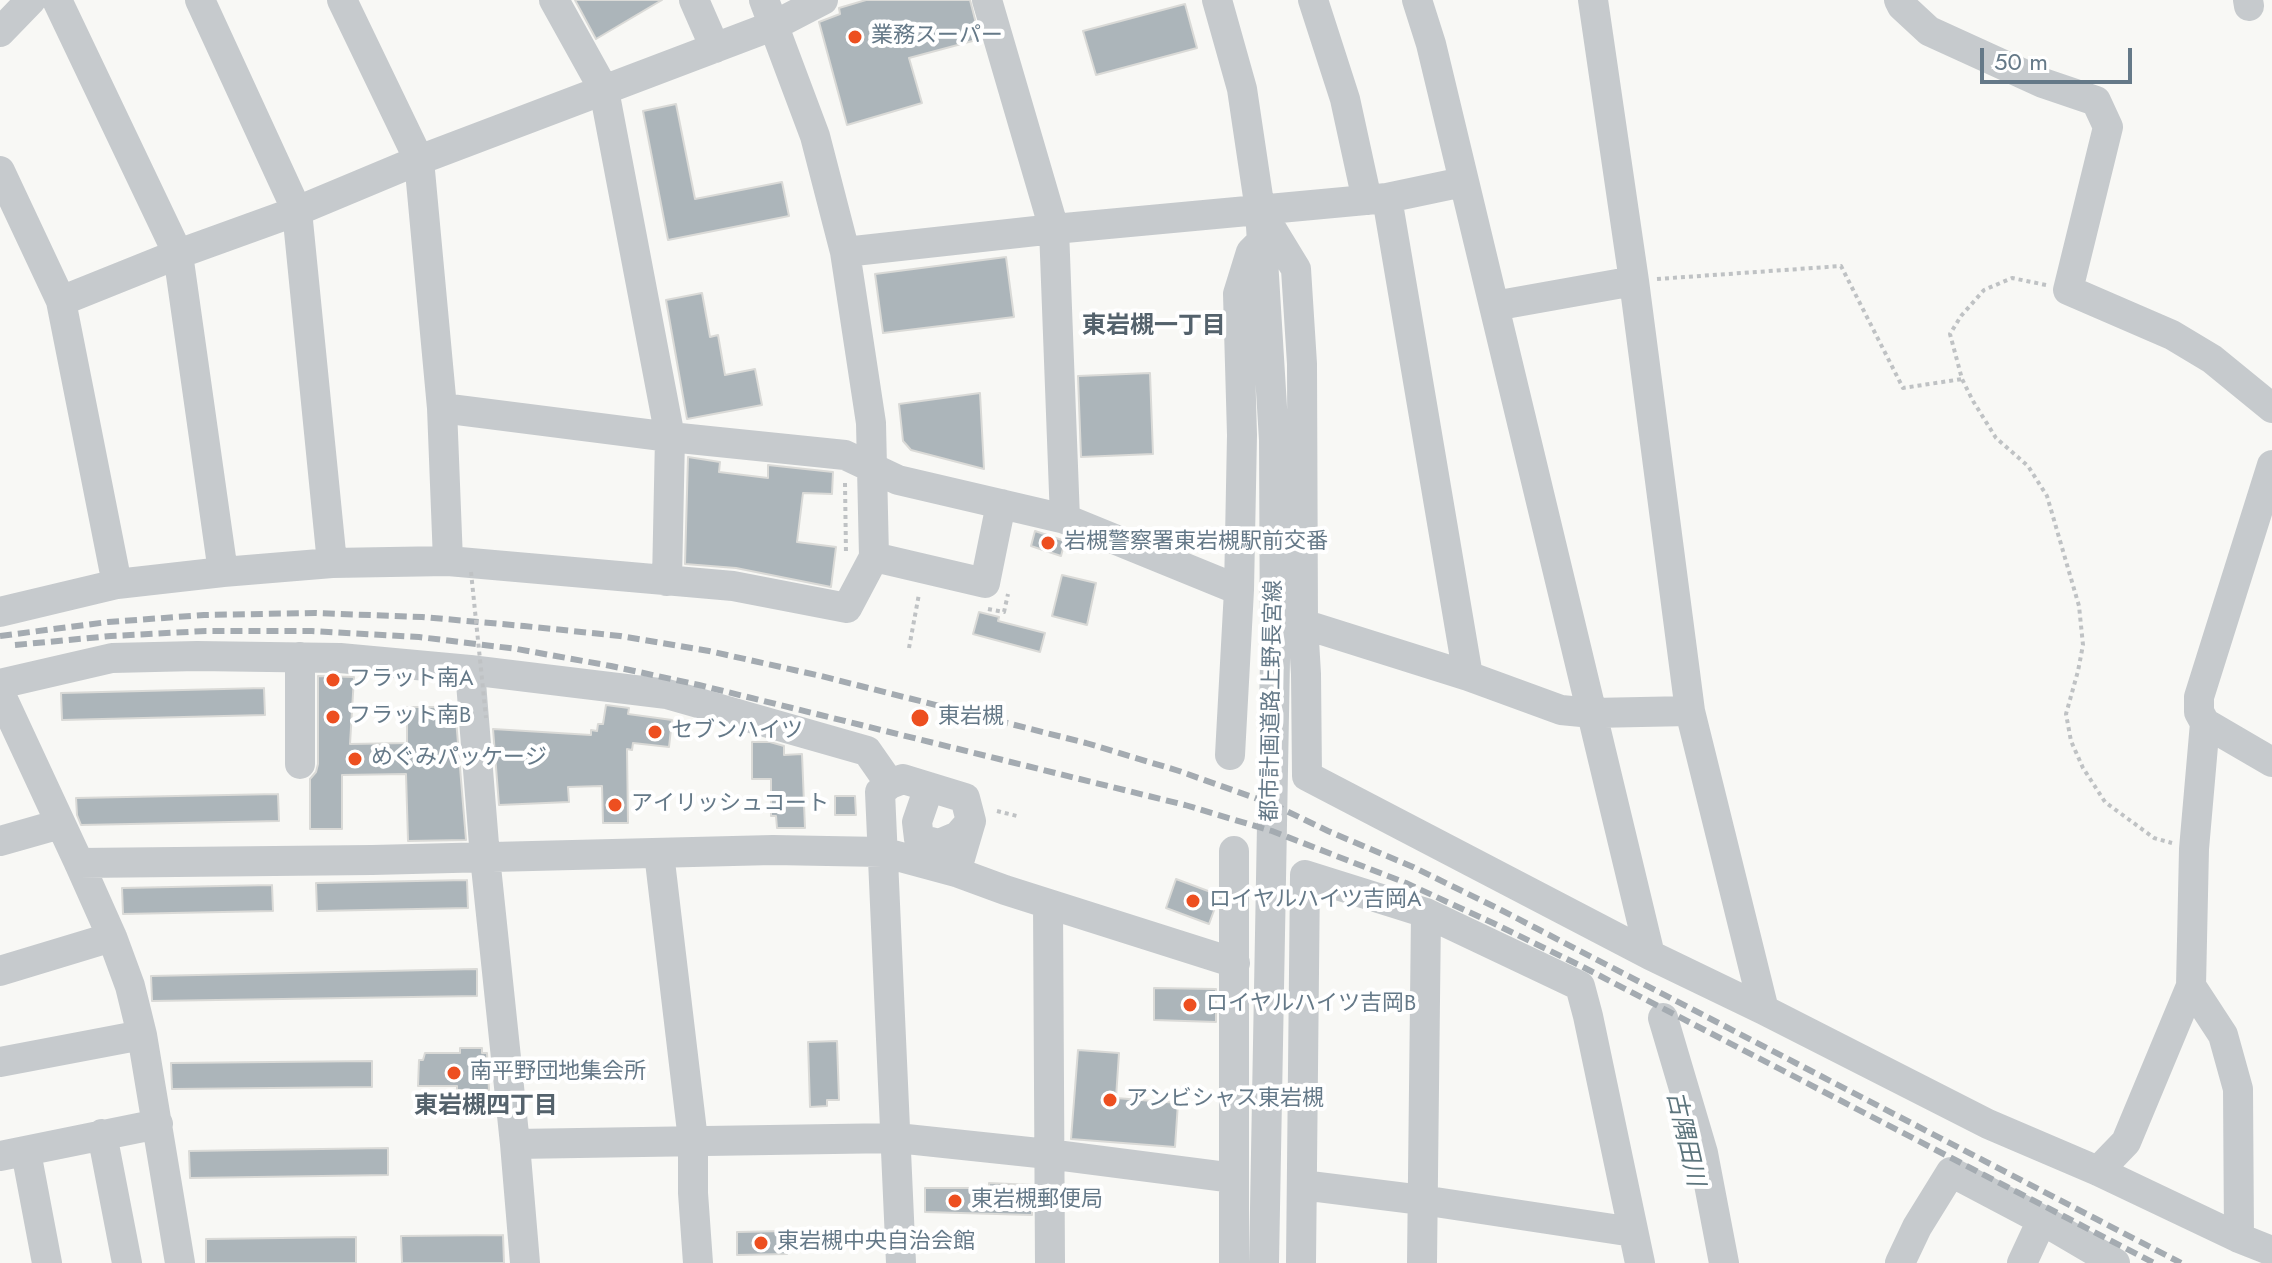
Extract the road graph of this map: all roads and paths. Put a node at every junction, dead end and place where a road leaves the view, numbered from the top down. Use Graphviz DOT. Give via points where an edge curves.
graph roads {
  1 [pos="31,0"];
  2 [pos="57,0"];
  3 [pos="200,0"];
  4 [pos="342,0"];
  5 [pos="554,0"];
  6 [pos="694,0"];
  7 [pos="823,0"];
  8 [pos="987,0"];
  9 [pos="1217,0"];
  10 [pos="1313,0"];
  11 [pos="1417,0"];
  12 [pos="1593,0"];
  13 [pos="1899,0"];
  14 [pos="769,13"];
  15 [pos="0,32"];
  16 [pos="715,48"];
  17 [pos="604,90"];
  18 [pos="419,160"];
  19 [pos="0,171"];
  20 [pos="1463,182"];
  21 [pos="1377,199"];
  22 [pos="1260,210"];
  23 [pos="297,211"];
  24 [pos="1054,229"];
  25 [pos="1262,242"];
  26 [pos="845,252"];
  27 [pos="178,254"];
  28 [pos="1634,281"];
  29 [pos="2068,290"];
  30 [pos="61,301"];
  31 [pos="1494,306"];
  32 [pos="1962,379"];
  33 [pos="442,408"];
  34 [pos="2272,408"];
  35 [pos="670,437"];
  36 [pos="2272,465"];
  37 [pos="859,470"];
  38 [pos="1001,504"];
  39 [pos="1065,519"];
  40 [pos="2261,536"];
  41 [pos="860,557"];
  42 [pos="332,563"];
  43 [pos="460,567"];
  44 [pos="223,572"];
  45 [pos="667,581"];
  46 [pos="117,584"];
  47 [pos="1010,584"];
  48 [pos="1239,590"];
  49 [pos="906,592"];
  50 [pos="976,606"];
  51 [pos="1,607"];
  52 [pos="1303,624"];
  53 [pos="909,648"];
  54 [pos="300,657"];
  55 [pos="478,674"];
  56 [pos="1468,676"];
  57 [pos="0,684"];
  58 [pos="0,693"];
  59 [pos="1690,711"];
  60 [pos="1592,713"];
  61 [pos="2205,723"];
  62 [pos="1230,755"];
  63 [pos="2272,762"];
  64 [pos="300,764"];
  65 [pos="890,784"];
  66 [pos="929,787"];
  67 [pos="993,801"];
  68 [pos="1017,816"];
  69 [pos="971,821"];
  70 [pos="60,824"];
  71 [pos="0,841"];
  72 [pos="2194,849"];
  73 [pos="1234,851"];
  74 [pos="882,852"];
  75 [pos="659,853"];
  76 [pos="485,857"];
  77 [pos="79,863"];
  78 [pos="956,872"];
  79 [pos="1048,904"];
  80 [pos="1426,913"];
  81 [pos="112,937"];
  82 [pos="1650,955"];
  83 [pos="1235,963"];
  84 [pos="0,971"];
  85 [pos="2191,986"];
  86 [pos="1764,1010"];
  87 [pos="1663,1018"];
  88 [pos="142,1035"];
  89 [pos="0,1062"];
  90 [pos="158,1124"];
  91 [pos="102,1134"];
  92 [pos="897,1138"];
  93 [pos="693,1140"];
  94 [pos="515,1144"];
  95 [pos="13,1154"];
  96 [pos="1048,1154"];
  97 [pos="2098,1171"];
  98 [pos="1234,1178"];
  99 [pos="1302,1185"];
  100 [pos="1422,1200"];
  101 [pos="2042,1220"];
  102 [pos="1633,1232"];
  103 [pos="2239,1238"];
  104 [pos="2272,1251"];
  105 [pos="47,1263"];
  106 [pos="127,1263"];
  107 [pos="180,1263"];
  108 [pos="525,1263"];
  109 [pos="698,1263"];
  110 [pos="901,1263"];
  111 [pos="1050,1263"];
  112 [pos="1234,1263"];
  113 [pos="1264,1263"];
  114 [pos="1301,1263"];
  115 [pos="1422,1263"];
  116 [pos="1640,1263"];
  117 [pos="1724,1263"];
  118 [pos="1900,1263"];
  119 [pos="2022,1263"];
  120 [pos="2115,1263"];
  1 -- 15 [label="street"];
  2 -- 27 [label="street"];
  3 -- 23 [label="street"];
  4 -- 18 [label="street"];
  5 -- 17 [label="street"];
  6 -- 16 [label="street"];
  7 -- 14 [label="street"];
  8 -- 24 [label="street"];
  9 -- 22 [label="street, 都市計画道路上野長宮線" via="1242,89"];
  10 -- 21 [label="street"];
  11 -- 20 [label="street"];
  12 -- 28 [label="street"];
  13 -- 29 [label="street" via="1929,31 2096,101 2108,127"];
  14 -- 16 [label="street"];
  14 -- 26 [label="street" via="815,136"];
  16 -- 17 [label="street"];
  17 -- 18 [label="street"];
  17 -- 35 [label="street"];
  18 -- 23 [label="street"];
  18 -- 33 [label="street"];
  19 -- 30 [label="street"];
  20 -- 21 [label="street"];
  20 -- 31 [label="street"];
  21 -- 22 [label="street"];
  21 -- 56 [label="street"];
  22 -- 24 [label="street"];
  22 -- 25 [label="street, 都市計画道路上野長宮線"];
  22 -- 52 [label="street" via="1296,269 1302,364"];
  23 -- 27 [label="street"];
  23 -- 42 [label="street"];
  24 -- 26 [label="street"];
  24 -- 39 [label="street"];
  25 -- 48 [label="street" via="1251,252 1238,294"];
  25 -- 113 [label="street, 都市計画道路上野長宮線" via="1274,440 1275,644"];
  26 -- 37 [label="street" via="871,423"];
  27 -- 30 [label="street"];
  27 -- 44 [label="street"];
  28 -- 31 [label="street"];
  28 -- 32 [label="path" via="1841,266 1903,388"];
  28 -- 59 [label="street"];
  29 -- 32 [label="path" via="2012,278 1984,290 1950,334"];
  29 -- 34 [label="street" via="2172,335 2212,359"];
  30 -- 46 [label="street"];
  31 -- 60 [label="street"];
  32 -- 72 [label="path" via="1996,438 2028,466 2047,496 2079,606 2083,645 2066,714 2083,768 2105,802 2154,838"];
  33 -- 35 [label="street"];
  33 -- 43 [label="street"];
  35 -- 37 [label="street" via="845,455"];
  35 -- 45 [label="street"];
  36 -- 40 [label="street"];
  37 -- 38 [label="street"];
  37 -- 41 [label="street"];
  37 -- 41 [label="path"];
  38 -- 39 [label="street"];
  38 -- 41 [label="street" via="985,583"];
  39 -- 48 [label="street"];
  40 -- 61 [label="street" via="2199,697"];
  41 -- 45 [label="street" via="847,608 733,586"];
  42 -- 43 [label="street"];
  42 -- 44 [label="street"];
  43 -- 45 [label="street"];
  43 -- 55 [label="path, bridge" via="483,718"];
  44 -- 46 [label="street"];
  46 -- 51 [label="street"];
  47 -- 50 [label="path" via="1004,612"];
  48 -- 62 [label="street"];
  49 -- 53 [label="path" via="919,594"];
  52 -- 56 [label="street"];
  52 -- 82 [label="street" via="1307,776"];
  54 -- 55 [label="street"];
  54 -- 57 [label="street" via="112,658"];
  54 -- 64 [label="street"];
  55 -- 65 [label="street" via="667,694 867,751"];
  55 -- 76 [label="street"];
  56 -- 60 [label="street" via="1561,710"];
  58 -- 70 [label="street"];
  59 -- 60 [label="street"];
  59 -- 86 [label="street"];
  60 -- 82 [label="street"];
  61 -- 63 [label="street"];
  61 -- 72 [label="street"];
  65 -- 66 [label="street" via="903,779"];
  65 -- 74 [label="street" via="880,792"];
  66 -- 69 [label="street" via="965,798"];
  66 -- 69 [label="street" via="917,822 919,839 939,844 958,836"];
  67 -- 68 [label="path" via="997,811"];
  69 -- 78 [label="street"];
  70 -- 71 [label="street"];
  70 -- 77 [label="street"];
  72 -- 85 [label="street"];
  73 -- 83 [label="street"];
  74 -- 75 [label="street"];
  74 -- 78 [label="street"];
  74 -- 92 [label="street"];
  75 -- 76 [label="street"];
  75 -- 93 [label="street"];
  76 -- 77 [label="street"];
  76 -- 94 [label="street"];
  77 -- 81 [label="street"];
  78 -- 79 [label="street"];
  79 -- 83 [label="street"];
  79 -- 96 [label="street"];
  80 -- 99 [label="street" via="1305,875"];
  80 -- 100 [label="street"];
  80 -- 102 [label="street" via="1580,986"];
  81 -- 84 [label="street"];
  81 -- 88 [label="street"];
  82 -- 86 [label="street"];
  83 -- 98 [label="street"];
  85 -- 97 [label="street" via="2126,1142"];
  85 -- 103 [label="street" via="2223,1035 2238,1089"];
  86 -- 97 [label="street" via="1988,1124"];
  87 -- 117 [label="street" via="1703,1153"];
  88 -- 89 [label="street"];
  88 -- 90 [label="street"];
  90 -- 91 [label="street"];
  90 -- 107 [label="street"];
  91 -- 95 [label="street"];
  91 -- 106 [label="street"];
  92 -- 93 [label="street"];
  92 -- 96 [label="street"];
  92 -- 110 [label="street"];
  93 -- 94 [label="street"];
  93 -- 109 [label="street"];
  94 -- 108 [label="street"];
  95 -- 105 [label="street"];
  96 -- 98 [label="street"];
  96 -- 111 [label="street"];
  97 -- 103 [label="street"];
  98 -- 112 [label="street"];
  99 -- 100 [label="street"];
  99 -- 114 [label="street"];
  100 -- 102 [label="street"];
  100 -- 115 [label="street"];
  101 -- 118 [label="street" via="1951,1172"];
  101 -- 119 [label="street"];
  101 -- 120 [label="street"];
  102 -- 116 [label="street"];
  103 -- 104 [label="street"];
}
